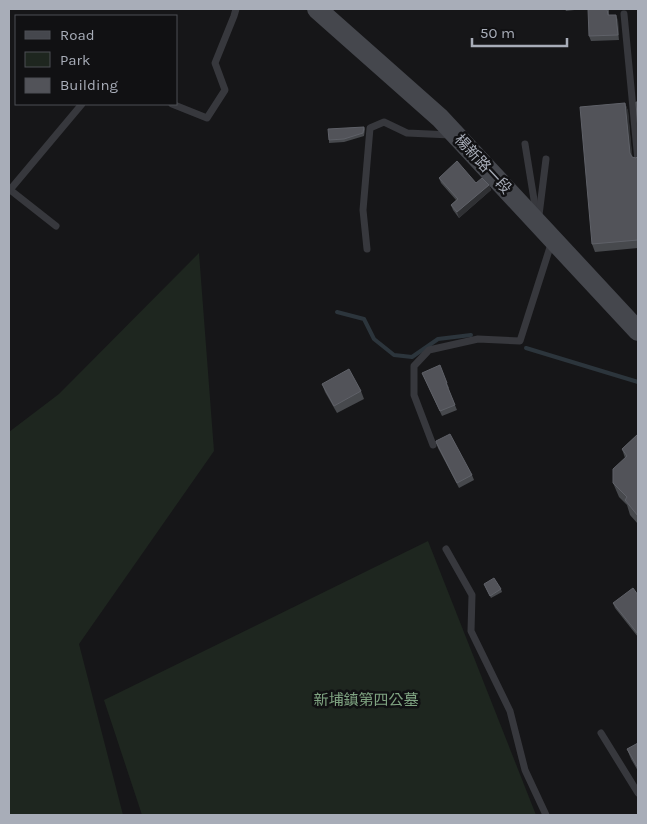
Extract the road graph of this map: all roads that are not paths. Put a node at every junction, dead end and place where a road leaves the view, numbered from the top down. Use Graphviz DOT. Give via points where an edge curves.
graph roads {
  1 [pos="236,9"];
  2 [pos="317,9"];
  3 [pos="624,14"];
  4 [pos="634,87"];
  5 [pos="81,105"];
  6 [pos="174,105"];
  7 [pos="456,136"];
  8 [pos="525,144"];
  9 [pos="546,159"];
  10 [pos="638,161"];
  11 [pos="9,190"];
  12 [pos="538,223"];
  13 [pos="56,226"];
  14 [pos="552,239"];
  15 [pos="367,249"];
  16 [pos="638,331"];
  17 [pos="433,445"];
  18 [pos="446,549"];
  19 [pos="601,732"];
  20 [pos="638,793"];
  21 [pos="546,815"];
  1 -- 6 [label="lane" via="215,63 225,90 207,118"];
  2 -- 7 [label="main road, 楊新路一段"];
  3 -- 4 [label="lane"];
  4 -- 10 [label="lane"];
  5 -- 11 [label="lane"];
  7 -- 12 [label="main road, 楊新路一段"];
  7 -- 15 [label="lane" via="407,133 384,122 370,128 363,210"];
  8 -- 12 [label="lane"];
  9 -- 12 [label="lane"];
  11 -- 13 [label="lane"];
  12 -- 14 [label="main road, 楊新路一段"];
  14 -- 16 [label="main road, 楊新路一段"];
  14 -- 17 [label="lane" via="520,341 478,339 429,350 414,366 414,394"];
  18 -- 21 [label="lane" via="472,595 472,631 510,712 525,770"];
  19 -- 20 [label="lane"];
}
